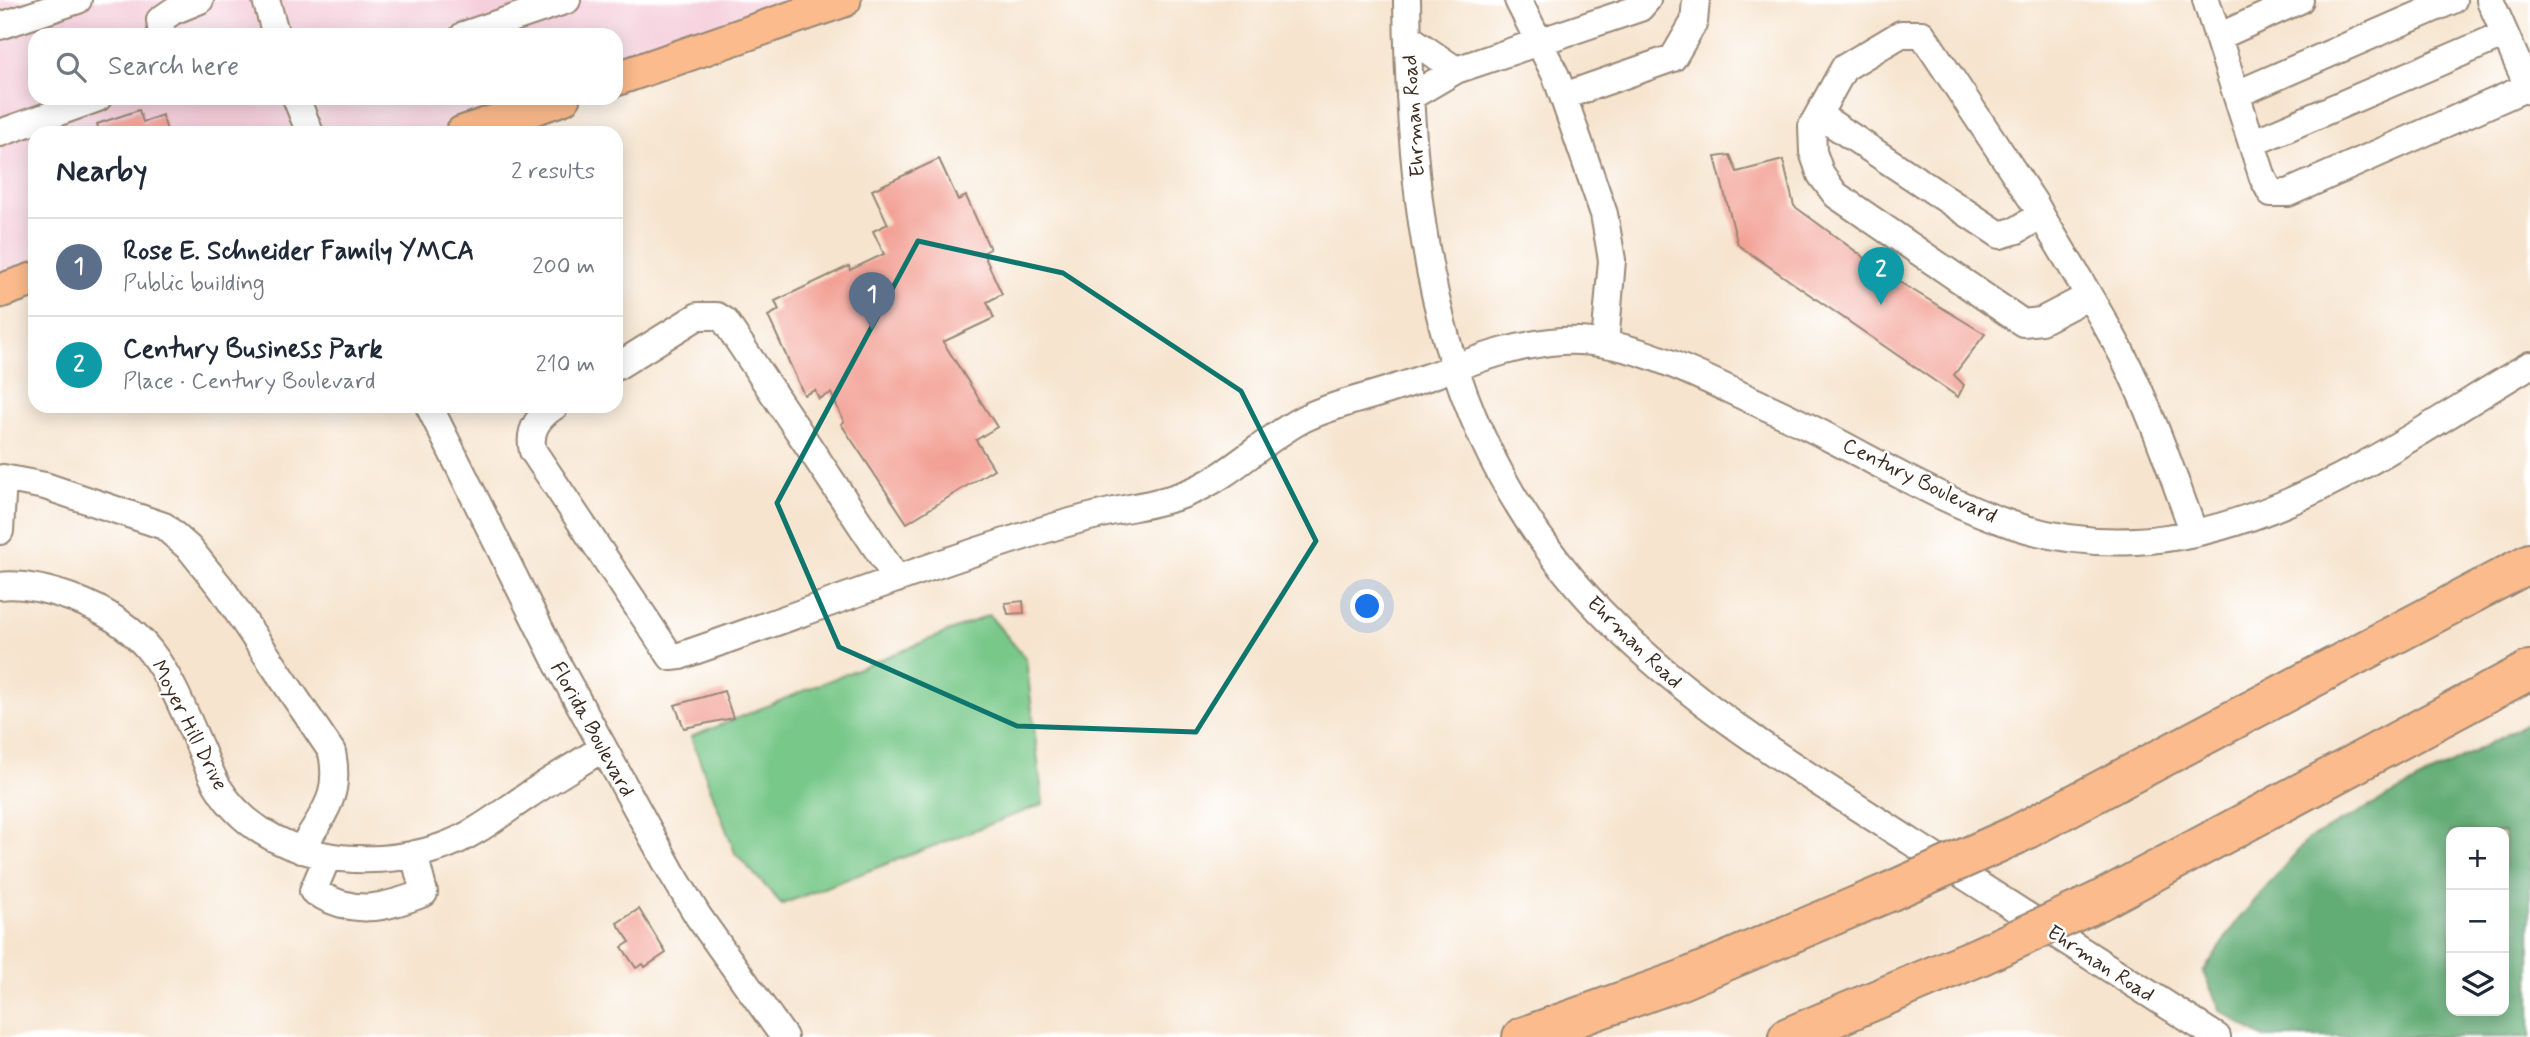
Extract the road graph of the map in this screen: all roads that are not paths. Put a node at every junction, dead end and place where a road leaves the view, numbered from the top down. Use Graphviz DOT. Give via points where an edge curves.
graph roads {
  1 [pos="78,0"];
  2 [pos="200,0"];
  3 [pos="265,0"];
  4 [pos="568,0"];
  5 [pos="844,0"];
  6 [pos="1407,0"];
  7 [pos="1518,0"];
  8 [pos="1647,0"];
  9 [pos="1696,0"];
  10 [pos="2206,0"];
  11 [pos="2300,0"];
  12 [pos="2453,0"];
  13 [pos="2490,0"];
  14 [pos="541,4"];
  15 [pos="0,26"];
  16 [pos="161,28"];
  17 [pos="274,28"];
  18 [pos="481,28"];
  19 [pos="2505,34"];
  20 [pos="1408,37"];
  21 [pos="2218,37"];
  22 [pos="1539,43"];
  23 [pos="1456,70"];
  24 [pos="623,77"];
  25 [pos="2529,88"];
  26 [pos="2236,94"];
  27 [pos="1564,96"];
  28 [pos="1410,97"];
  29 [pos="78,105"];
  30 [pos="299,105"];
  31 [pos="543,105"];
  32 [pos="1819,115"];
  33 [pos="307,126"];
  34 [pos="482,126"];
  35 [pos="0,133"];
  36 [pos="2252,143"];
  37 [pos="2041,215"];
  38 [pos="28,281"];
  39 [pos="0,291"];
  40 [pos="2089,296"];
  41 [pos="1605,344"];
  42 [pos="623,364"];
  43 [pos="2530,365"];
  44 [pos="1455,366"];
  45 [pos="432,413"];
  46 [pos="548,413"];
  47 [pos="1,478"];
  48 [pos="0,531"];
  49 [pos="2194,533"];
  50 [pos="2530,563"];
  51 [pos="897,579"];
  52 [pos="2,583"];
  53 [pos="2530,670"];
  54 [pos="603,748"];
  55 [pos="301,850"];
  56 [pos="414,854"];
  57 [pos="328,856"];
  58 [pos="2206,1034"];
  59 [pos="784,1037"];
  60 [pos="1522,1037"];
  61 [pos="1788,1037"];
  1 -- 15 [label="street"];
  2 -- 16 [label="street" via="160,20"];
  3 -- 17 [label="street"];
  4 -- 14 [label="street"];
  5 -- 24 [label="main road"];
  6 -- 20 [label="street, Ehrman Road"];
  7 -- 22 [label="street"];
  8 -- 22 [label="street" via="1640,8"];
  9 -- 27 [label="street" via="1694,22 1673,58"];
  10 -- 21 [label="street"];
  11 -- 21 [label="street"];
  12 -- 26 [label="street"];
  13 -- 19 [label="street"];
  14 -- 18 [label="street"];
  19 -- 25 [label="street"];
  19 -- 36 [label="street"];
  20 -- 23 [label="street"];
  20 -- 28 [label="street, Ehrman Road"];
  21 -- 26 [label="street"];
  22 -- 23 [label="street"];
  22 -- 27 [label="street"];
  23 -- 28 [label="street"];
  25 -- 36 [label="street" via="2288,193 2271,193"];
  26 -- 36 [label="street"];
  27 -- 41 [label="street" via="1604,214 1612,260"];
  28 -- 44 [label="street, Ehrman Road" via="1431,268"];
  29 -- 35 [label="street"];
  30 -- 33 [label="street"];
  31 -- 34 [label="main road"];
  32 -- 37 [label="street" via="2000,235"];
  32 -- 37 [label="street" via="1844,68 1901,34 1922,34"];
  32 -- 40 [label="street" via="1812,126 1813,152 1821,175 1836,195 2023,323 2041,321"];
  37 -- 40 [label="street"];
  38 -- 39 [label="main road"];
  40 -- 49 [label="street" via="2123,355"];
  41 -- 44 [label="street, Century Boulevard" via="1548,342 1498,351"];
  41 -- 49 [label="street, Century Boulevard" via="1676,367 1788,416 1958,503 2015,526 2105,541"];
  42 -- 51 [label="street" via="698,316 717,316 724,321"];
  43 -- 49 [label="street, Century Boulevard" via="2303,498 2251,519"];
  44 -- 51 [label="street, Century Boulevard" via="1302,420 1231,471 1178,497 1057,526"];
  44 -- 58 [label="street, Ehrman Road" via="1482,436 1529,521 1585,595 1650,662 1804,773"];
  45 -- 54 [label="street, Florida Boulevard"];
  46 -- 51 [label="street, Century Boulevard" via="534,427 533,451 671,657"];
  47 -- 48 [label="street"];
  47 -- 55 [label="street" via="45,486 164,526 190,549 332,752 337,777 330,802"];
  50 -- 60 [label="highway, bridge" via="2016,835 1679,981"];
  52 -- 55 [label="street, Moyer Hill Drive" via="57,593 99,608 135,632 159,660 218,787 268,835"];
  53 -- 61 [label="highway, bridge" via="2099,901 1980,957"];
  54 -- 56 [label="street, Moyer Hill Drive" via="480,828 442,847"];
  54 -- 59 [label="street, Florida Boulevard" via="698,916"];
  55 -- 57 [label="street, Moyer Hill Drive"];
  56 -- 57 [label="street, Moyer Hill Drive" via="368,860"];
  56 -- 57 [label="street" via="424,892 393,904 361,909 313,891"];
}
